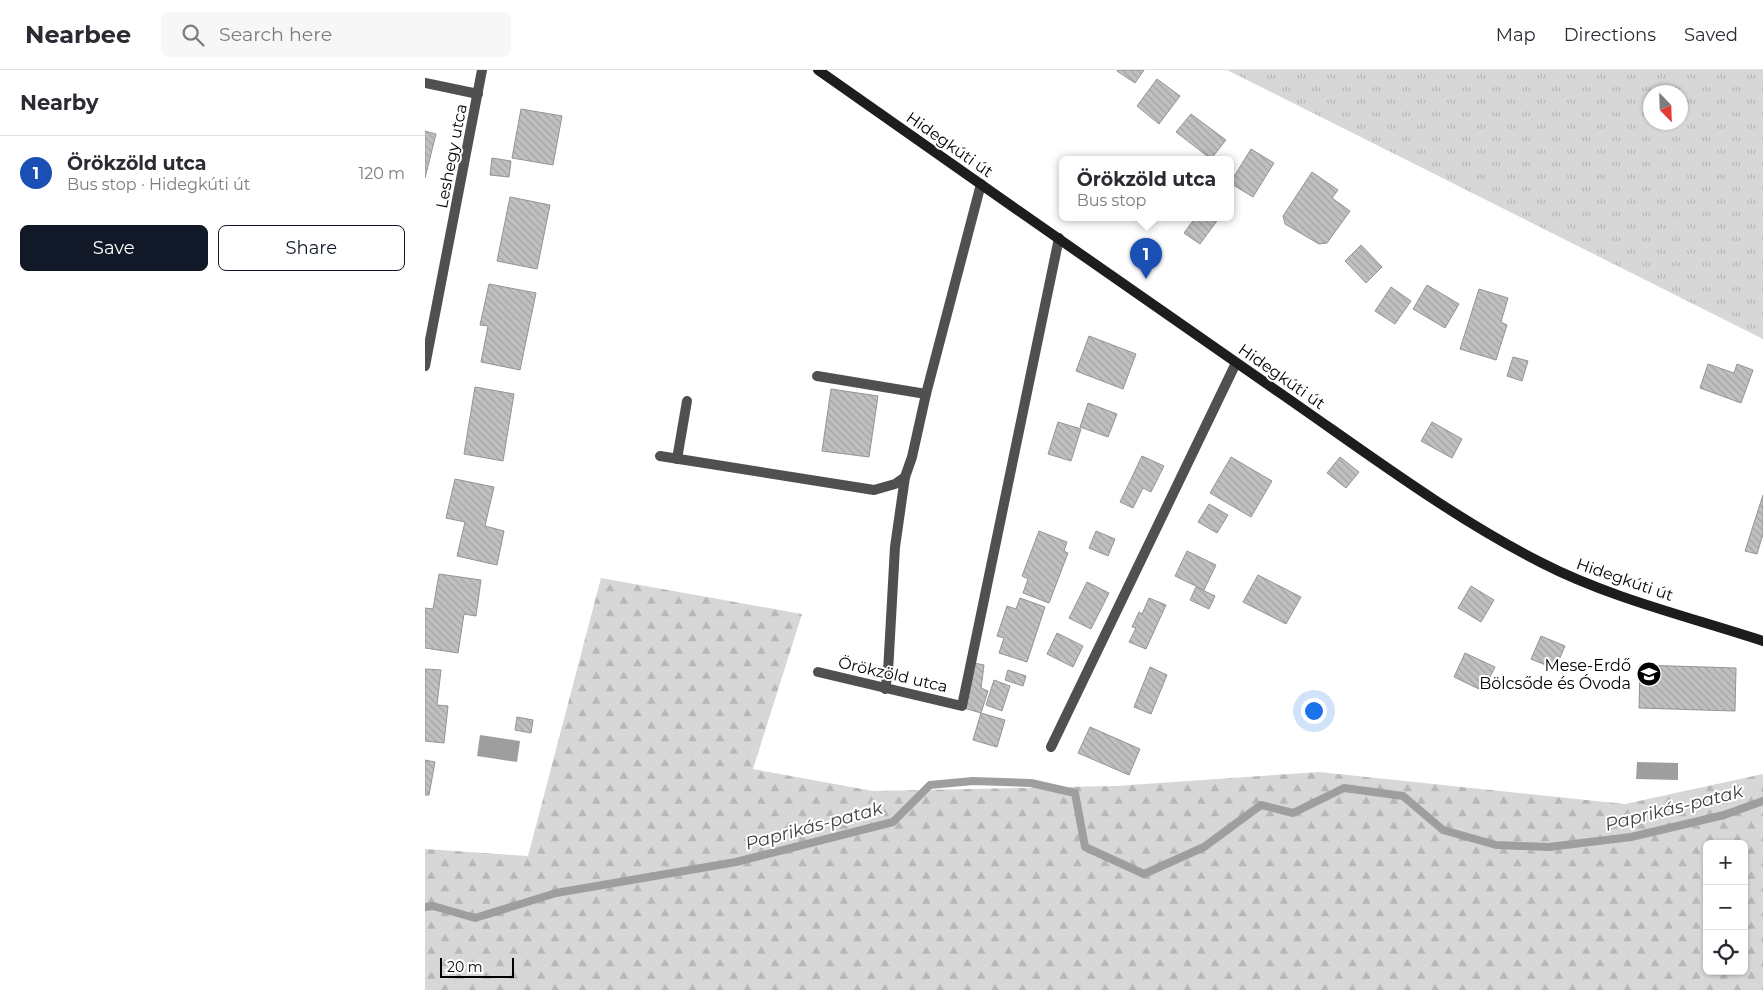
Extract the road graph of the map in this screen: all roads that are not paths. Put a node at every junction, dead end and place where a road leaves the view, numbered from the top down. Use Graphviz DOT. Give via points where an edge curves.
graph roads {
  1 [pos="482,70"];
  2 [pos="818,70"];
  3 [pos="425,83"];
  4 [pos="478,94"];
  5 [pos="981,184"];
  6 [pos="1059,238"];
  7 [pos="1237,363"];
  8 [pos="425,366"];
  9 [pos="817,376"];
  10 [pos="926,394"];
  11 [pos="687,401"];
  12 [pos="660,456"];
  13 [pos="677,459"];
  14 [pos="905,477"];
  15 [pos="1763,641"];
  16 [pos="818,672"];
  17 [pos="885,689"];
  18 [pos="1051,747"];
  1 -- 4 [label="street, Leshegy utca"];
  2 -- 5 [label="main road, Hidegkúti út"];
  3 -- 4 [label="street"];
  4 -- 8 [label="street, Leshegy utca"];
  5 -- 6 [label="main road, Hidegkúti út"];
  5 -- 10 [label="street"];
  6 -- 7 [label="main road, Hidegkúti út"];
  6 -- 17 [label="street, Örökzöld utca" via="962,706"];
  7 -- 15 [label="main road, Hidegkúti út" via="1442,504 1542,564 1593,586"];
  7 -- 18 [label="street"];
  9 -- 10 [label="street"];
  10 -- 14 [label="street"];
  11 -- 13 [label="street"];
  12 -- 13 [label="street"];
  13 -- 14 [label="street" via="874,490 895,484"];
  14 -- 17 [label="street" via="895,547"];
  16 -- 17 [label="street, Örökzöld utca"];
}
